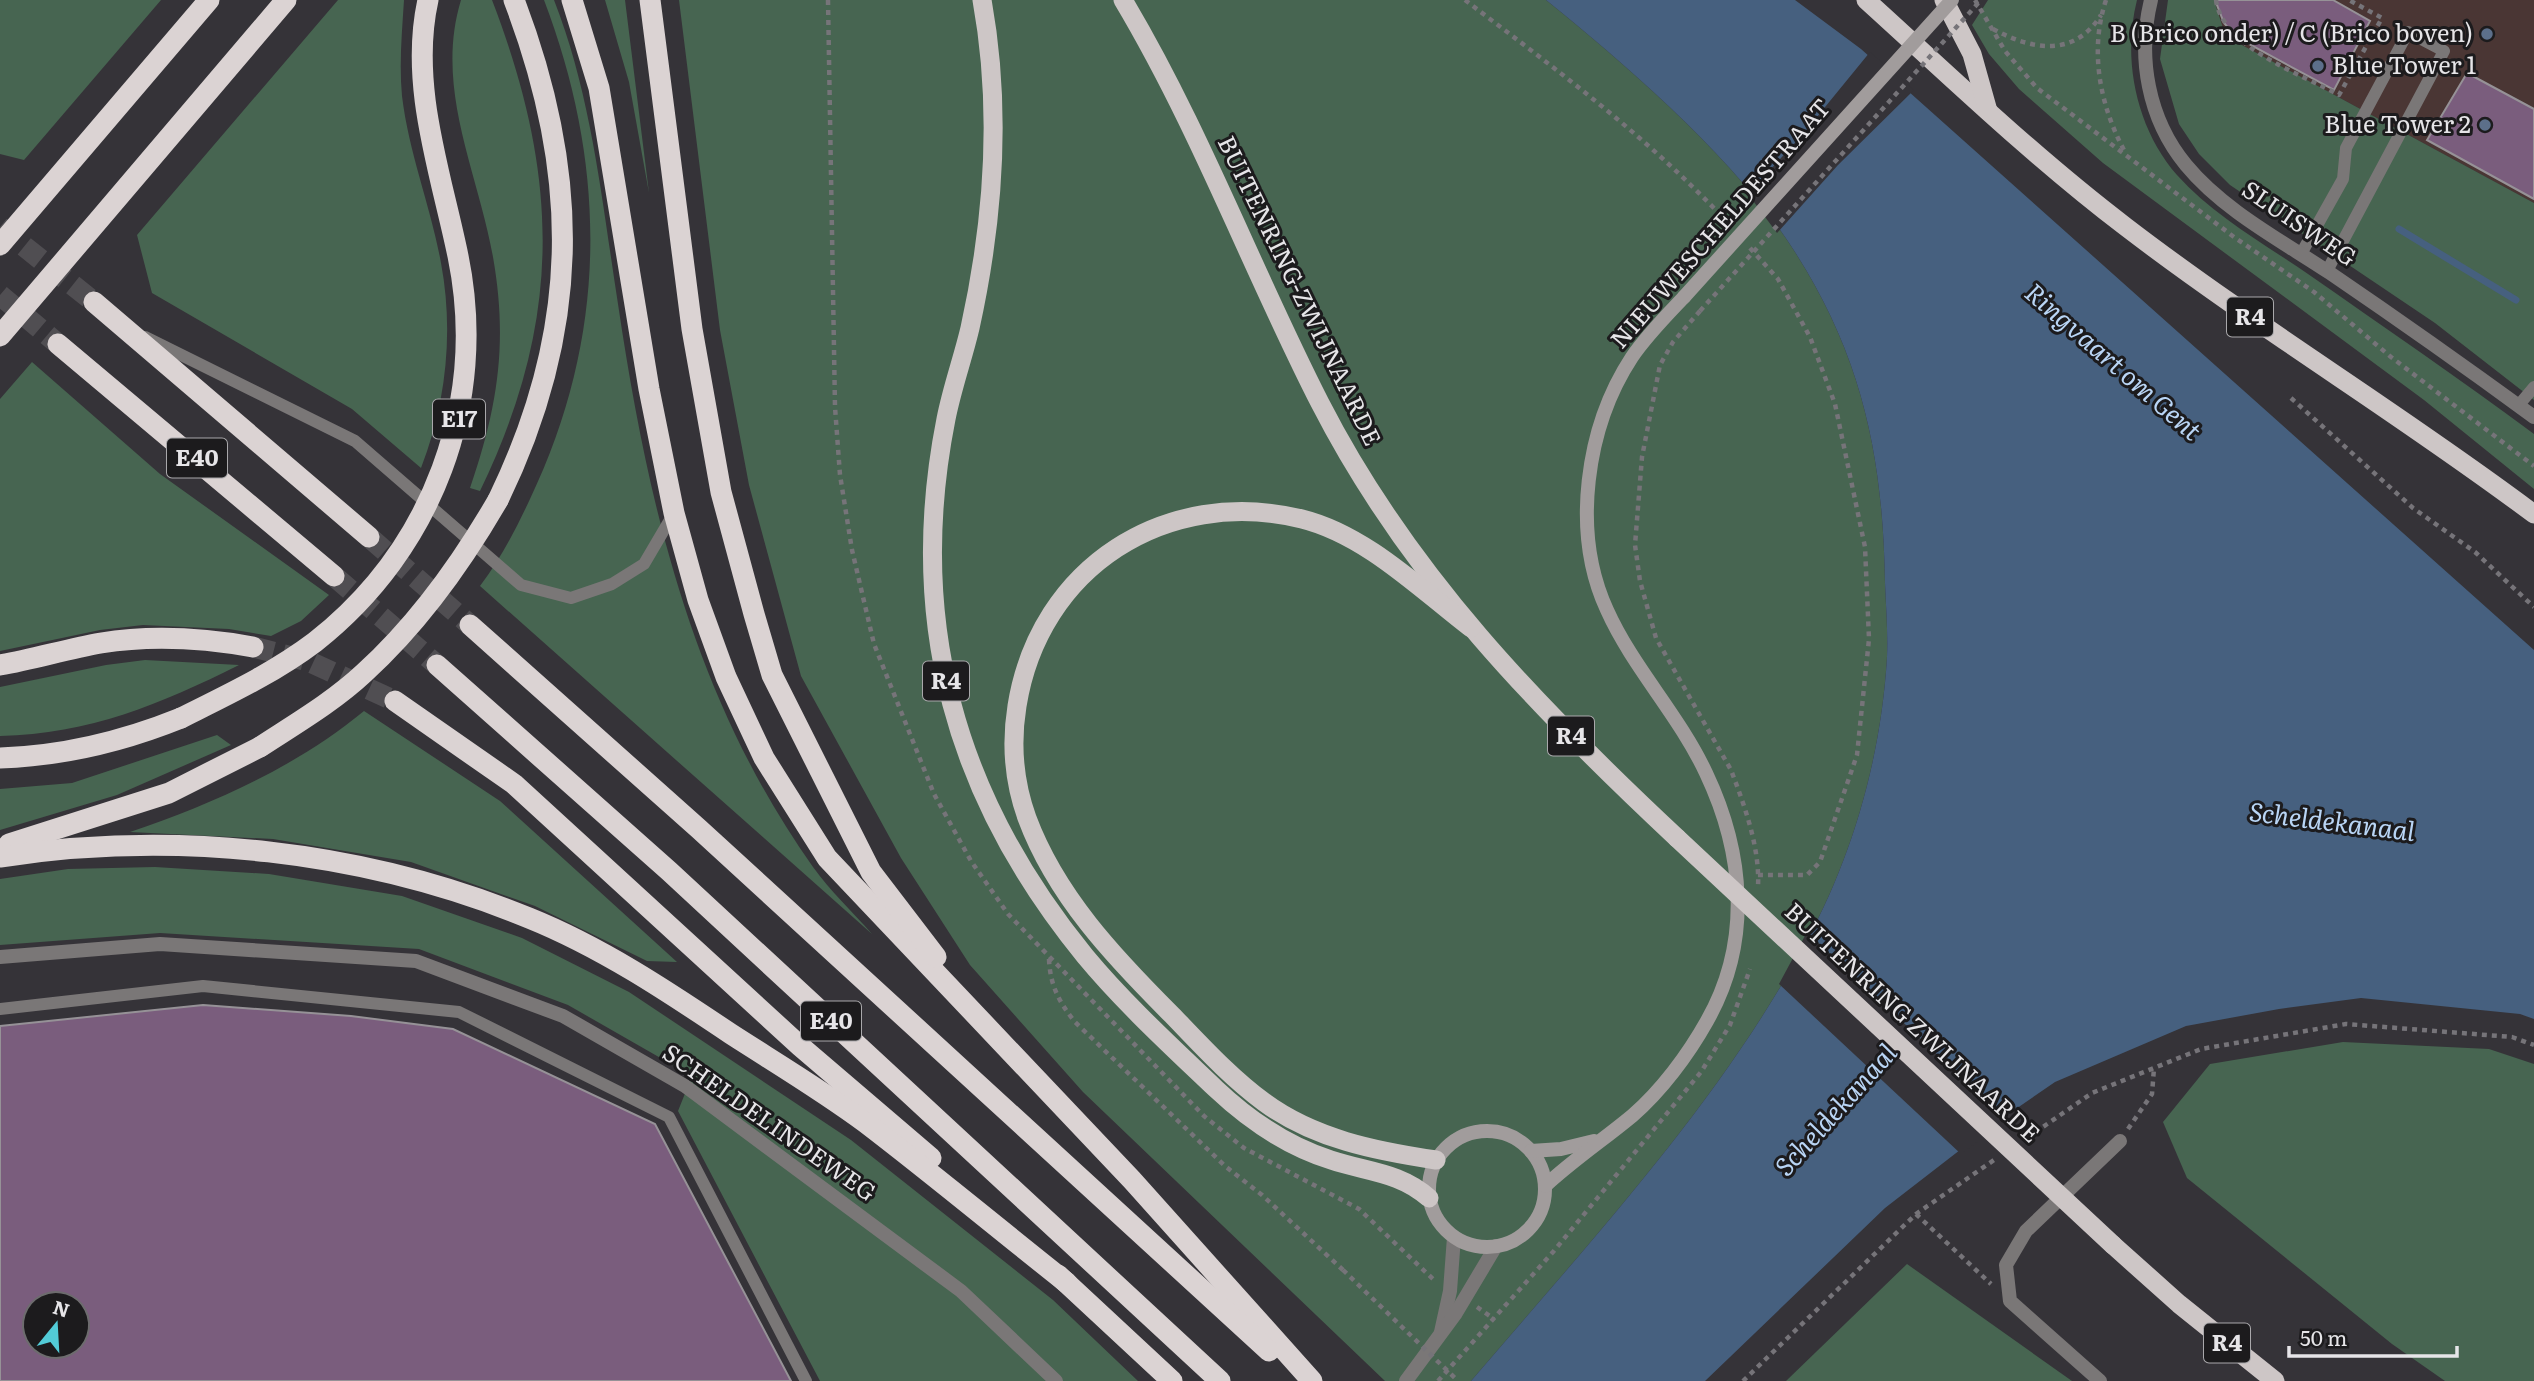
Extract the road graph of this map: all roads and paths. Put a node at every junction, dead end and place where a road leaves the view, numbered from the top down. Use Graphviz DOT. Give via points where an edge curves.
graph roads {
  1 [pos="209,0"];
  2 [pos="286,0"];
  3 [pos="428,0"];
  4 [pos="514,0"];
  5 [pos="572,0"];
  6 [pos="650,0"];
  7 [pos="828,0"];
  8 [pos="982,0"];
  9 [pos="1123,0"];
  10 [pos="1465,0"];
  11 [pos="1866,0"];
  12 [pos="1944,0"];
  13 [pos="1952,0"];
  14 [pos="1975,0"];
  15 [pos="1981,0"];
  16 [pos="2106,0"];
  17 [pos="2151,0"];
  18 [pos="2216,0"];
  19 [pos="2349,0"];
  20 [pos="2101,14"];
  21 [pos="1990,27"];
  22 [pos="1988,111"];
  23 [pos="2127,156"];
  24 [pos="1734,231"];
  25 [pos="1743,240"];
  26 [pos="0,245"];
  27 [pos="2301,254"];
  28 [pos="2327,271"];
  29 [pos="94,302"];
  30 [pos="1700,311"];
  31 [pos="129,330"];
  32 [pos="0,335"];
  33 [pos="58,344"];
  34 [pos="2534,387"];
  35 [pos="2291,398"];
  36 [pos="2518,405"];
  37 [pos="2534,417"];
  38 [pos="2534,466"];
  39 [pos="674,513"];
  40 [pos="2534,514"];
  41 [pos="369,537"];
  42 [pos="334,576"];
  43 [pos="2534,607"];
  44 [pos="470,625"];
  45 [pos="1471,628"];
  46 [pos="253,646"];
  47 [pos="437,664"];
  48 [pos="0,665"];
  49 [pos="395,701"];
  50 [pos="0,758"];
  51 [pos="1677,838"];
  52 [pos="0,847"];
  53 [pos="0,857"];
  54 [pos="1738,870"];
  55 [pos="0,957"];
  56 [pos="1049,959"];
  57 [pos="0,1009"];
  58 [pos="992,1031"];
  59 [pos="2154,1068"];
  60 [pos="1599,1139"];
  61 [pos="2120,1141"];
  62 [pos="1531,1151"];
  63 [pos="1436,1160"];
  64 [pos="1545,1185"];
  65 [pos="1429,1198"];
  66 [pos="1916,1214"];
  67 [pos="1454,1237"];
  68 [pos="1496,1246"];
  69 [pos="1068,1283"];
  70 [pos="1440,1284"];
  71 [pos="2010,1301"];
  72 [pos="1472,1304"];
  73 [pos="1440,1336"];
  74 [pos="1308,1379"];
  75 [pos="806,1381"];
  76 [pos="1056,1381"];
  77 [pos="1172,1381"];
  78 [pos="1220,1381"];
  79 [pos="1406,1381"];
  80 [pos="1438,1381"];
  81 [pos="1458,1381"];
  82 [pos="2100,1381"];
  83 [pos="2275,1381"];
  1 -- 26 [label="highway, bridge"];
  2 -- 32 [label="highway, bridge"];
  3 -- 50 [label="highway, E17, bridge" via="423,55 426,107 468,327 464,389 454,437 418,520 354,606 314,642 250,684 150,731 85,748"];
  4 -- 52 [label="highway, bridge" via="552,124 561,186 562,274 546,373 532,421 498,500 454,571 412,625 363,674 313,712 260,747 169,793"];
  5 -- 39 [label="highway" via="599,88"];
  6 -- 58 [label="highway" via="696,356 722,492 772,676 871,872"];
  7 -- 56 [label="path" via="835,407 852,550 874,644 934,794 971,861"];
  8 -- 65 [label="highway, R4" via="995,112 993,177 970,330 946,417 932,540 933,603 959,733 1009,849 1086,958 1126,1000 1216,1089 1269,1133 1332,1161 1397,1176"];
  9 -- 45 [label="highway, BUITENRING-ZWIJNAARDE / R4" via="1214,174 1321,404 1420,564"];
  10 -- 24 [label="path" via="1614,113 1690,182"];
  11 -- 22 [label="highway, R4"];
  12 -- 22 [label="highway" via="1972,54"];
  13 -- 54 [label="main road, NIEUWESCHELDESTRAAT, bridge" via="1633,356 1600,423 1588,482 1588,543 1605,608 1706,771"];
  14 -- 21 [label="path"];
  15 -- 30 [label="path, bridge"];
  16 -- 20 [label="path"];
  17 -- 27 [label="street, SLUISWEG" via="2143,60 2164,131 2186,165 2220,198"];
  18 -- 19 [label="path" via="2233,36 2339,95 2382,18"];
  20 -- 21 [label="path" via="2091,31 2046,47 2028,45"];
  20 -- 23 [label="path" via="2102,97"];
  21 -- 23 [label="path" via="2037,88"];
  22 -- 40 [label="highway, R4" via="2136,234"];
  23 -- 38 [label="path" via="2314,292 2398,363"];
  25 -- 54 [label="path" via="1778,279 1810,337 1835,404 1865,547 1870,639 1857,755 1819,862 1807,875"];
  27 -- 28 [label="street, SLUISWEG"];
  27 -- 28 [label="lane" via="2343,179 2346,148 2408,32 2444,51"];
  28 -- 36 [label="street, SLUISWEG"];
  29 -- 31 [label="highway, E40"];
  31 -- 39 [label="lane" via="355,441 521,585 571,598 612,584 644,564"];
  31 -- 41 [label="highway, E40"];
  33 -- 42 [label="highway, E40"];
  34 -- 36 [label="lane"];
  35 -- 43 [label="path" via="2413,508 2475,552"];
  36 -- 37 [label="street, SLUISWEG"];
  39 -- 58 [label="highway" via="726,677 764,758 827,858"];
  44 -- 74 [label="highway, E40"];
  45 -- 51 [label="highway, BUITENRING-ZWIJNAARDE / R4" via="1543,709"];
  45 -- 63 [label="highway, R4" via="1370,551 1334,531 1303,519 1255,511 1204,513 1158,525 1123,544 1087,569 1056,603 1035,640 1021,681 1013,729 1015,773 1027,818 1051,869 1080,917 1152,995 1229,1072 1294,1121 1330,1137"];
  46 -- 48 [label="highway" via="186,638 144,639 102,643"];
  47 -- 78 [label="highway, E40" via="669,871"];
  49 -- 69 [label="highway" via="514,784"];
  51 -- 83 [label="highway, BUITENRING ZWIJNAARDE / R4, bridge" via="2113,1245"];
  53 -- 69 [label="highway" via="79,847 155,845 271,852 407,875 530,918 640,973 864,1122"];
  54 -- 60 [label="main road, NIEUWESCHELDESTRAAT" via="1740,913 1729,965 1708,1020 1676,1069 1633,1116"];
  55 -- 76 [label="street, SCHELDELINDEWEG" via="160,944 416,961 563,1016 685,1086 961,1291"];
  56 -- 70 [label="path" via="1204,1116 1244,1148 1359,1209"];
  56 -- 81 [label="path, bridge" via="1060,1003 1075,1022"];
  57 -- 75 [label="lane" via="203,986 459,1012 669,1117"];
  58 -- 74 [label="highway"];
  59 -- 61 [label="path" via="2152,1094"];
  60 -- 62 [label="main road, NIEUWESCHELDESTRAAT"];
  60 -- 64 [label="main road, NIEUWESCHELDESTRAAT"];
  61 -- 71 [label="street" via="2026,1231 2006,1265"];
  62 -- 63 [label="main road" via="1517,1139 1482,1130 1448,1145"];
  62 -- 64 [label="main road"];
  63 -- 65 [label="main road" via="1429,1178"];
  64 -- 68 [label="main road" via="1540,1213 1532,1225 1522,1235"];
  65 -- 67 [label="main road" via="1442,1226"];
  66 -- 71 [label="path"];
  67 -- 68 [label="main road"];
  67 -- 73 [label="street" via="1450,1291"];
  68 -- 73 [label="street"];
  69 -- 77 [label="highway"];
  71 -- 82 [label="street"];
  72 -- 80 [label="path" via="1494,1319"];
  73 -- 79 [label="street"];
}
